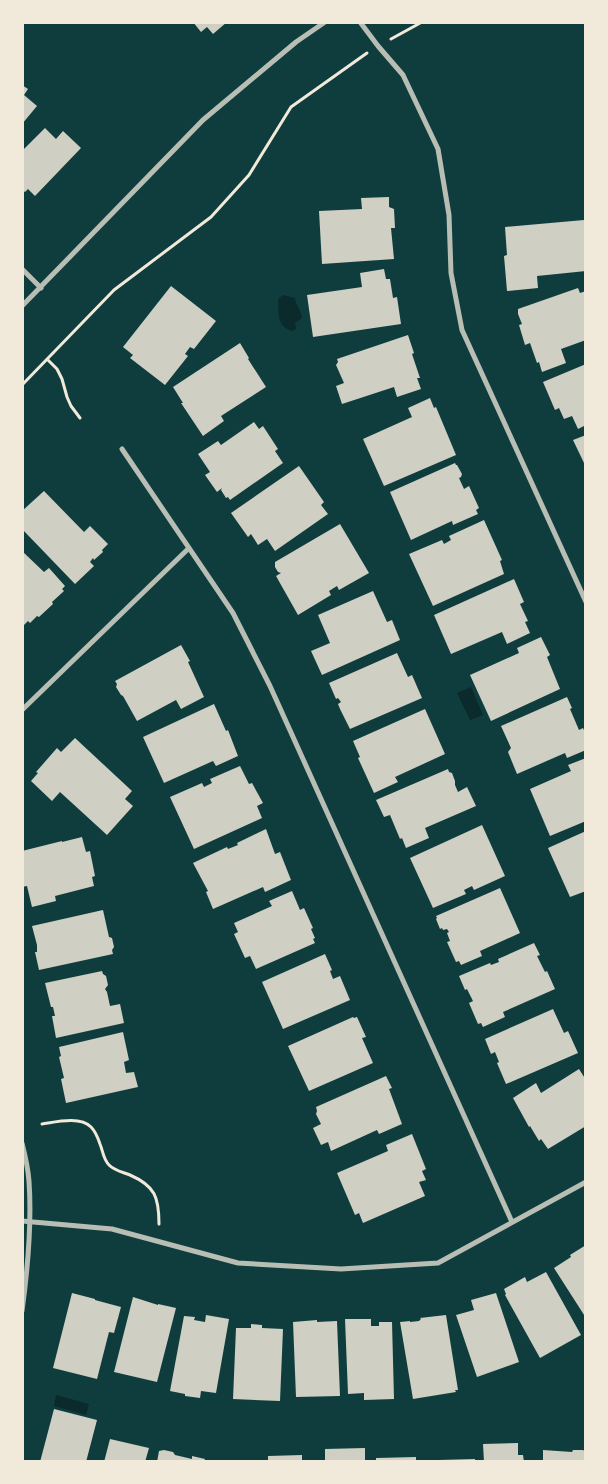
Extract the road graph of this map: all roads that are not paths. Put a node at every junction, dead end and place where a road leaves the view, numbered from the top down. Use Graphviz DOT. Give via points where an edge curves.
graph roads {
  1 [pos="325,22"];
  2 [pos="360,22"];
  3 [pos="22,269"];
  4 [pos="41,288"];
  5 [pos="22,306"];
  6 [pos="122,449"];
  7 [pos="189,548"];
  8 [pos="586,602"];
  9 [pos="22,710"];
  10 [pos="22,1143"];
  11 [pos="586,1182"];
  12 [pos="22,1221"];
  13 [pos="31,1221"];
  14 [pos="512,1222"];
  15 [pos="22,1311"];
  1 -- 4 [label="street" via="296,42 203,120"];
  2 -- 8 [label="street" via="403,75 438,149 449,215 451,273 462,330"];
  3 -- 4 [label="street"];
  4 -- 5 [label="street"];
  6 -- 7 [label="street"];
  7 -- 9 [label="street"];
  7 -- 14 [label="street" via="234,613 270,686"];
  10 -- 13 [label="street" via="29,1178"];
  11 -- 14 [label="street"];
  12 -- 13 [label="street"];
  13 -- 14 [label="street" via="112,1230 238,1263 340,1270 438,1263"];
  13 -- 15 [label="street"];
}
